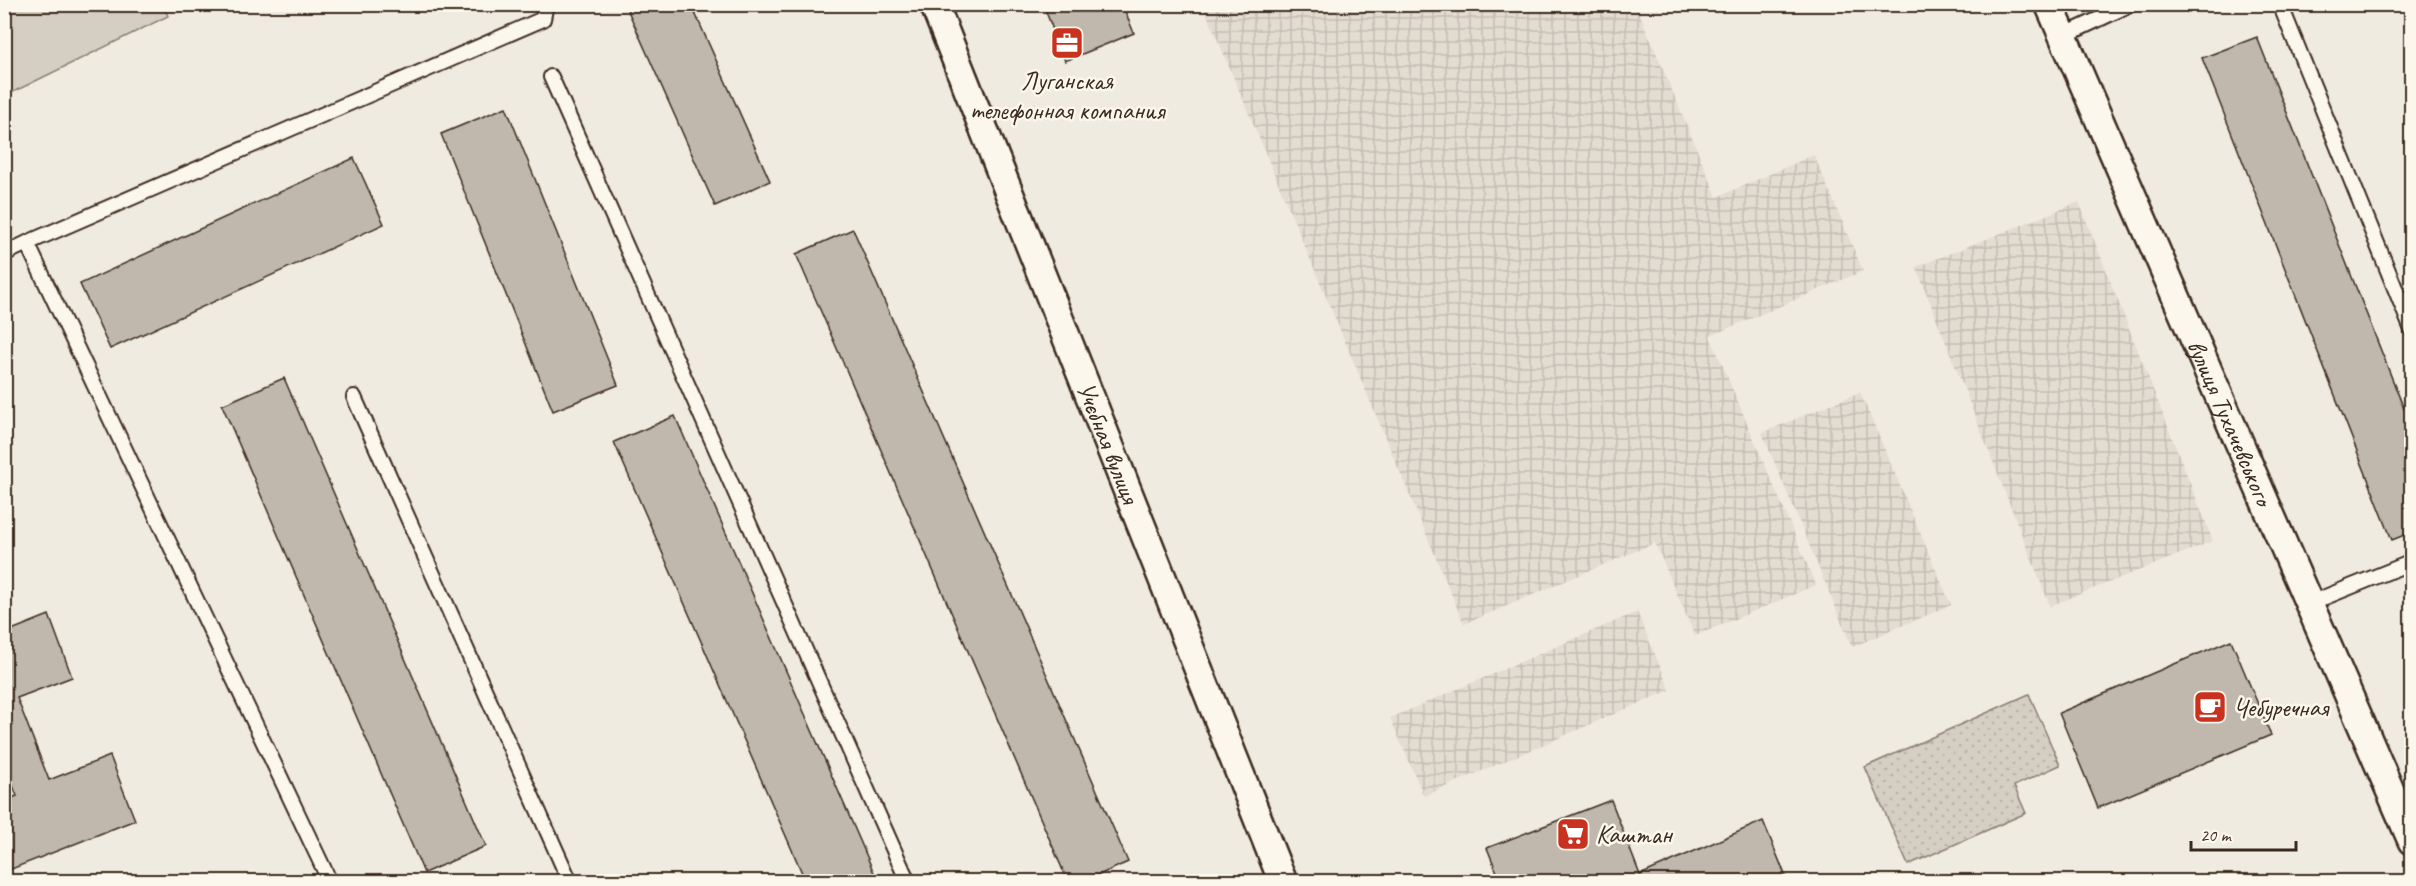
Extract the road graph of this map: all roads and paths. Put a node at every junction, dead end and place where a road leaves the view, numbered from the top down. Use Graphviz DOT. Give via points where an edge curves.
graph roads {
  1 [pos="546,4"];
  2 [pos="934,4"];
  3 [pos="2049,4"];
  4 [pos="2131,4"];
  5 [pos="2280,4"];
  6 [pos="2062,36"];
  7 [pos="551,77"];
  8 [pos="27,243"];
  9 [pos="4,254"];
  10 [pos="2412,330"];
  11 [pos="354,397"];
  12 [pos="2412,562"];
  13 [pos="2308,604"];
  14 [pos="2412,841"];
  15 [pos="330,882"];
  16 [pos="570,882"];
  17 [pos="908,882"];
  18 [pos="1282,882"];
  1 -- 8 [label="lane" via="543,19"];
  2 -- 18 [label="street, Учєбная вулиця"];
  3 -- 6 [label="street, вулиця Тухачевського"];
  4 -- 6 [label="lane"];
  5 -- 10 [label="lane"];
  6 -- 13 [label="street, вулиця Тухачевського"];
  7 -- 17 [label="lane"];
  8 -- 9 [label="lane"];
  8 -- 15 [label="lane"];
  11 -- 16 [label="lane"];
  12 -- 13 [label="lane"];
  13 -- 14 [label="street, вулиця Тухачевського"];
}
